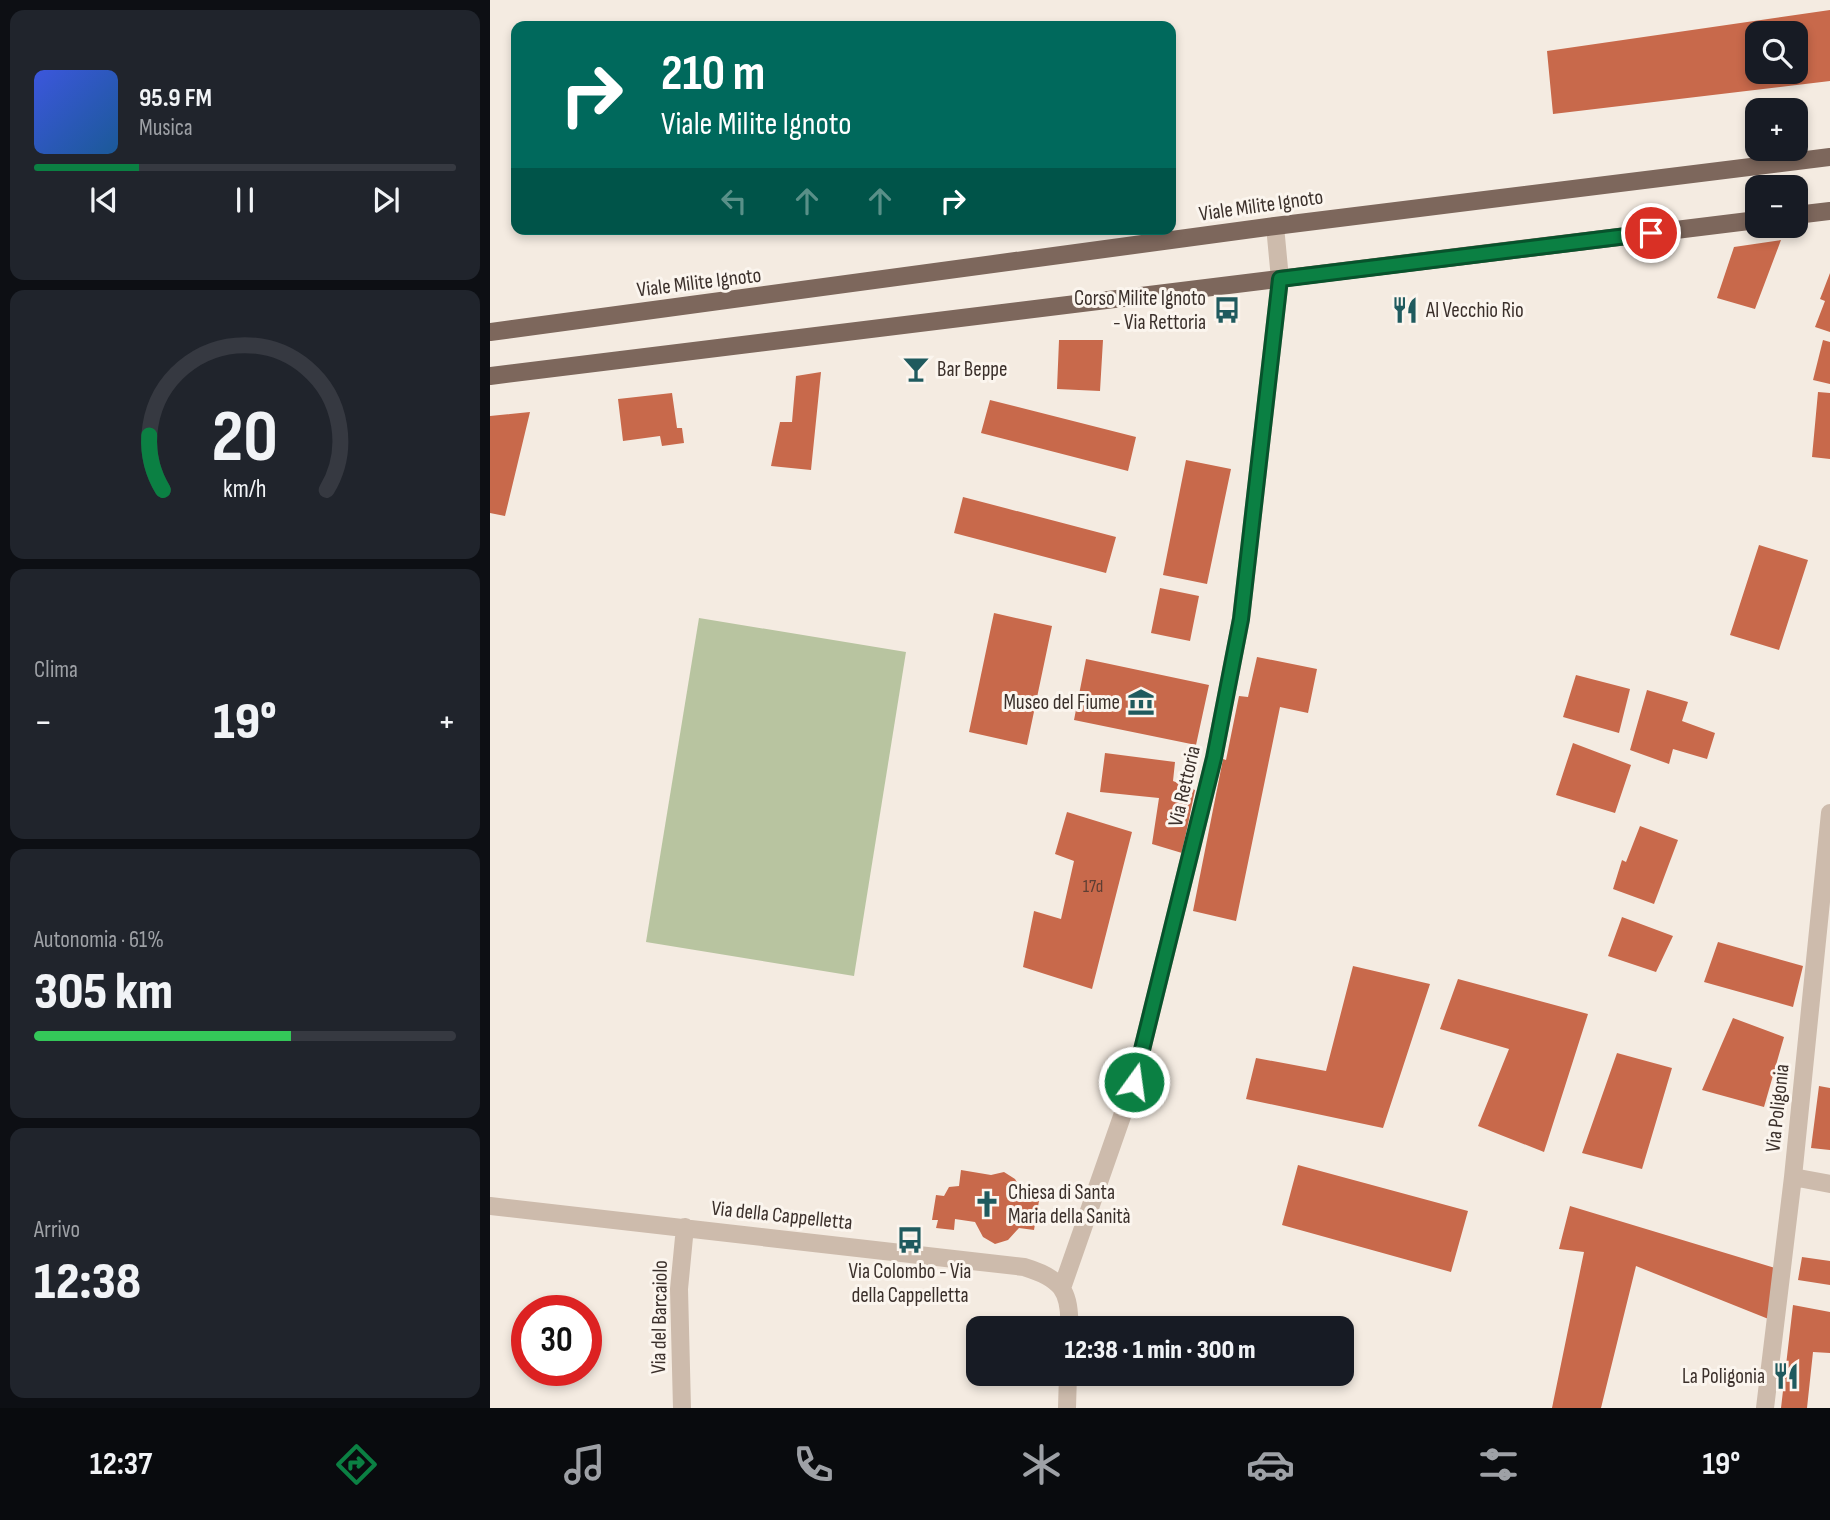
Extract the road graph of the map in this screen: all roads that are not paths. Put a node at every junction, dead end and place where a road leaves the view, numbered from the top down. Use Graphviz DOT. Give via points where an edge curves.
graph roads {
  1 [pos="1830,157"];
  2 [pos="1830,211"];
  3 [pos="1808,214"];
  4 [pos="1745,221"];
  5 [pos="1275,226"];
  6 [pos="1280,279"];
  7 [pos="490,332"];
  8 [pos="490,376"];
  9 [pos="1830,813"];
  10 [pos="1793,1177"];
  11 [pos="1830,1184"];
  12 [pos="490,1206"];
  13 [pos="685,1227"];
  14 [pos="1062,1288"];
  15 [pos="1070,1316"];
  16 [pos="1068,1386"];
  17 [pos="682,1408"];
  18 [pos="1067,1408"];
  19 [pos="1765,1408"];
  1 -- 5 [label="main road, Viale Milite Ignoto"];
  2 -- 3 [label="main road"];
  4 -- 6 [label="main road"];
  5 -- 6 [label="street, Via Rettoria"];
  5 -- 7 [label="main road, Viale Milite Ignoto"];
  6 -- 8 [label="main road"];
  6 -- 14 [label="street, Via Rettoria" via="1241,619 1214,758 1134,1082"];
  9 -- 10 [label="street, Via Poligonia"];
  10 -- 11 [label="street"];
  10 -- 19 [label="street, Via Poligonia"];
  12 -- 13 [label="street, Via della Cappelletta"];
  13 -- 14 [label="street, Via della Cappelletta" via="995,1261 1037,1271"];
  13 -- 17 [label="street, Via del Barcaiolo" via="679,1289"];
  14 -- 15 [label="street"];
  16 -- 18 [label="street"];
}
